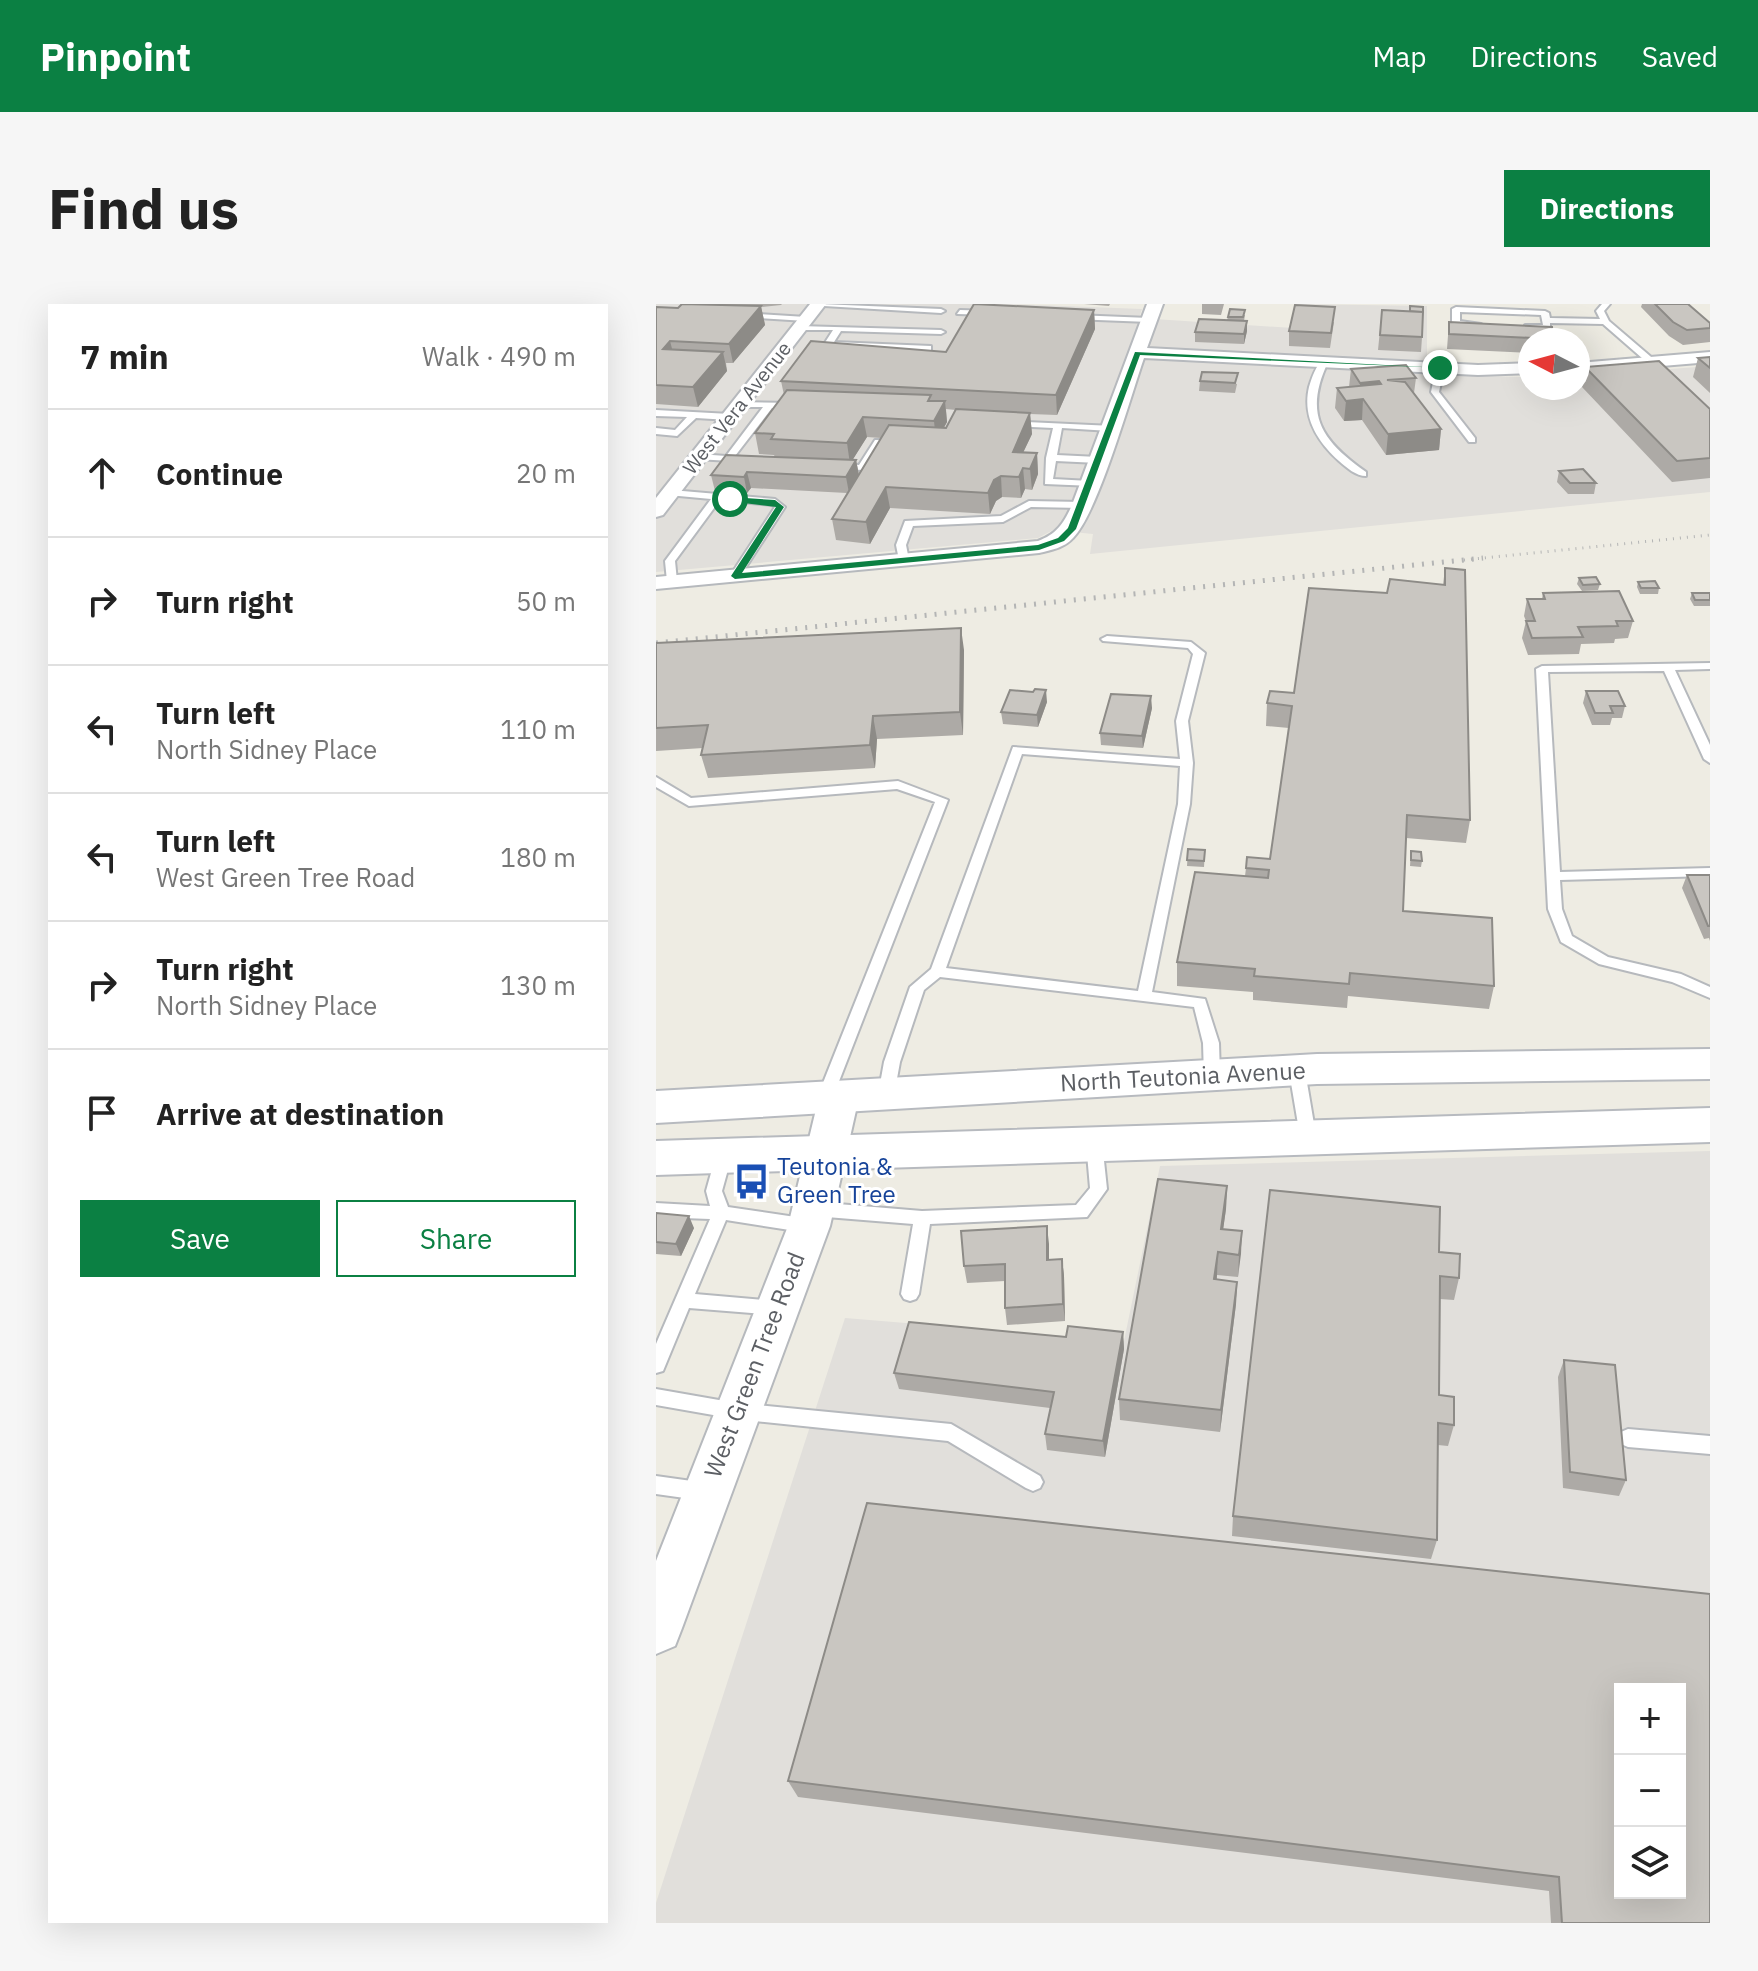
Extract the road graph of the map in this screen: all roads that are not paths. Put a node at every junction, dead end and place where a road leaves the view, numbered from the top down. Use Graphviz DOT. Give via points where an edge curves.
graph roads {
  1 [pos="821,304"];
  2 [pos="1606,304"];
  3 [pos="941,311"];
  4 [pos="960,312"];
  5 [pos="1152,312"];
  6 [pos="1006,314"];
  7 [pos="737,315"];
  8 [pos="1068,317"];
  9 [pos="1546,320"];
  10 [pos="1605,322"];
  11 [pos="803,324"];
  12 [pos="1486,325"];
  13 [pos="1517,326"];
  14 [pos="839,328"];
  15 [pos="941,332"];
  16 [pos="928,348"];
  17 [pos="1138,353"];
  18 [pos="1710,357"];
  19 [pos="1324,362"];
  20 [pos="1440,368"];
  21 [pos="1518,368"];
  22 [pos="1590,368"];
  23 [pos="1658,368"];
  24 [pos="769,406"];
  25 [pos="817,407"];
  26 [pos="735,411"];
  27 [pos="656,413"];
  28 [pos="694,415"];
  29 [pos="1000,422"];
  30 [pos="1058,425"];
  31 [pos="1110,428"];
  32 [pos="656,431"];
  33 [pos="1472,440"];
  34 [pos="909,444"];
  35 [pos="699,457"];
  36 [pos="1051,458"];
  37 [pos="728,459"];
  38 [pos="1098,460"];
  39 [pos="758,461"];
  40 [pos="818,465"];
  41 [pos="1363,474"];
  42 [pos="1090,484"];
  43 [pos="671,493"];
  44 [pos="716,499"];
  45 [pos="1082,505"];
  46 [pos="656,511"];
  47 [pos="904,560"];
  48 [pos="735,576"];
  49 [pos="664,582"];
  50 [pos="1107,639"];
  51 [pos="1710,666"];
  52 [pos="1668,667"];
  53 [pos="1710,759"];
  54 [pos="1187,763"];
  55 [pos="656,781"];
  56 [pos="1710,872"];
  57 [pos="1554,876"];
  58 [pos="937,972"];
  59 [pos="1702,986"];
  60 [pos="1710,993"];
  61 [pos="1144,996"];
  62 [pos="1710,1064"];
  63 [pos="1297,1071"];
  64 [pos="1212,1076"];
  65 [pos="886,1095"];
  66 [pos="832,1098"];
  67 [pos="656,1107"];
  68 [pos="1710,1125"];
  69 [pos="1308,1136"];
  70 [pos="1094,1142"];
  71 [pos="829,1150"];
  72 [pos="724,1155"];
  73 [pos="656,1158"];
  74 [pos="656,1210"];
  75 [pos="721,1213"];
  76 [pos="811,1217"];
  77 [pos="922,1218"];
  78 [pos="910,1294"];
  79 [pos="684,1300"];
  80 [pos="776,1308"];
  81 [pos="656,1365"];
  82 [pos="656,1397"];
  83 [pos="736,1411"];
  84 [pos="1628,1438"];
  85 [pos="1710,1445"];
  86 [pos="1033,1482"];
  87 [pos="656,1485"];
  88 [pos="706,1492"];
  89 [pos="656,1628"];
  1 -- 3 [label="lane"];
  1 -- 11 [label="street, West Vera Avenue"];
  2 -- 10 [label="lane" via="1600,311"];
  4 -- 6 [label="lane"];
  5 -- 8 [label="lane"];
  5 -- 17 [label="street"];
  7 -- 11 [label="lane"];
  9 -- 10 [label="lane"];
  9 -- 12 [label="lane" via="1545,313 1456,309 1456,323"];
  9 -- 13 [label="lane" via="1547,328"];
  10 -- 23 [label="lane"];
  11 -- 14 [label="lane"];
  11 -- 26 [label="street, West Vera Avenue"];
  14 -- 15 [label="lane"];
  14 -- 16 [label="lane" via="828,344"];
  17 -- 19 [label="street"];
  17 -- 31 [label="street"];
  18 -- 23 [label="street"];
  19 -- 20 [label="street"];
  19 -- 41 [label="lane" via="1309,399 1317,431 1336,457"];
  20 -- 21 [label="street"];
  20 -- 33 [label="lane" via="1435,392"];
  22 -- 23 [label="street"];
  24 -- 25 [label="lane"];
  24 -- 26 [label="lane"];
  24 -- 37 [label="lane"];
  26 -- 28 [label="lane"];
  26 -- 35 [label="street, West Vera Avenue"];
  27 -- 28 [label="lane"];
  28 -- 32 [label="lane" via="677,433"];
  29 -- 30 [label="lane"];
  30 -- 31 [label="lane"];
  30 -- 36 [label="lane"];
  31 -- 38 [label="street"];
  34 -- 40 [label="lane" via="878,442 862,468"];
  35 -- 37 [label="lane"];
  35 -- 43 [label="street, West Vera Avenue"];
  36 -- 38 [label="lane"];
  36 -- 42 [label="lane" via="1048,482"];
  37 -- 39 [label="lane"];
  38 -- 42 [label="street"];
  42 -- 45 [label="street"];
  43 -- 44 [label="lane"];
  43 -- 46 [label="street, West Vera Avenue"];
  44 -- 48 [label="lane" via="775,502 780,507"];
  44 -- 49 [label="lane" via="670,561"];
  45 -- 47 [label="street" via="1069,534 1057,542"];
  45 -- 47 [label="lane" via="1029,504 1003,519 909,523 901,545"];
  47 -- 48 [label="street"];
  48 -- 49 [label="street"];
  50 -- 54 [label="lane" via="1191,645 1199,653 1182,721"];
  51 -- 52 [label="lane"];
  52 -- 53 [label="lane"];
  52 -- 57 [label="lane" via="1542,669"];
  54 -- 58 [label="lane" via="1017,750"];
  54 -- 61 [label="lane" via="1184,804"];
  55 -- 66 [label="lane" via="689,802 898,785 942,800"];
  56 -- 57 [label="lane"];
  57 -- 59 [label="lane" via="1555,909 1566,939 1604,961"];
  58 -- 61 [label="lane"];
  58 -- 65 [label="lane" via="917,987"];
  59 -- 60 [label="lane"];
  61 -- 64 [label="lane" via="1200,1003 1211,1043"];
  62 -- 63 [label="main road, North Teutonia Avenue"];
  63 -- 64 [label="main road, North Teutonia Avenue"];
  63 -- 69 [label="lane"];
  64 -- 65 [label="main road, North Teutonia Avenue"];
  65 -- 66 [label="main road, North Teutonia Avenue"];
  66 -- 67 [label="main road, North Teutonia Avenue"];
  66 -- 71 [label="street, West Green Tree Road"];
  68 -- 69 [label="main road"];
  69 -- 70 [label="main road"];
  70 -- 71 [label="main road"];
  70 -- 77 [label="lane" via="1099,1189 1081,1212"];
  71 -- 72 [label="main road"];
  71 -- 76 [label="street, West Green Tree Road"];
  72 -- 73 [label="main road"];
  72 -- 75 [label="lane" via="714,1191"];
  74 -- 75 [label="lane"];
  75 -- 76 [label="lane"];
  75 -- 79 [label="lane"];
  76 -- 77 [label="lane"];
  76 -- 80 [label="street, West Green Tree Road"];
  77 -- 78 [label="lane"];
  79 -- 80 [label="lane"];
  79 -- 81 [label="lane"];
  80 -- 83 [label="street, West Green Tree Road"];
  82 -- 83 [label="lane"];
  83 -- 86 [label="lane" via="951,1433"];
  83 -- 88 [label="street, West Green Tree Road"];
  84 -- 85 [label="lane"];
  87 -- 88 [label="lane"];
  88 -- 89 [label="street, West Green Tree Road"];
}
